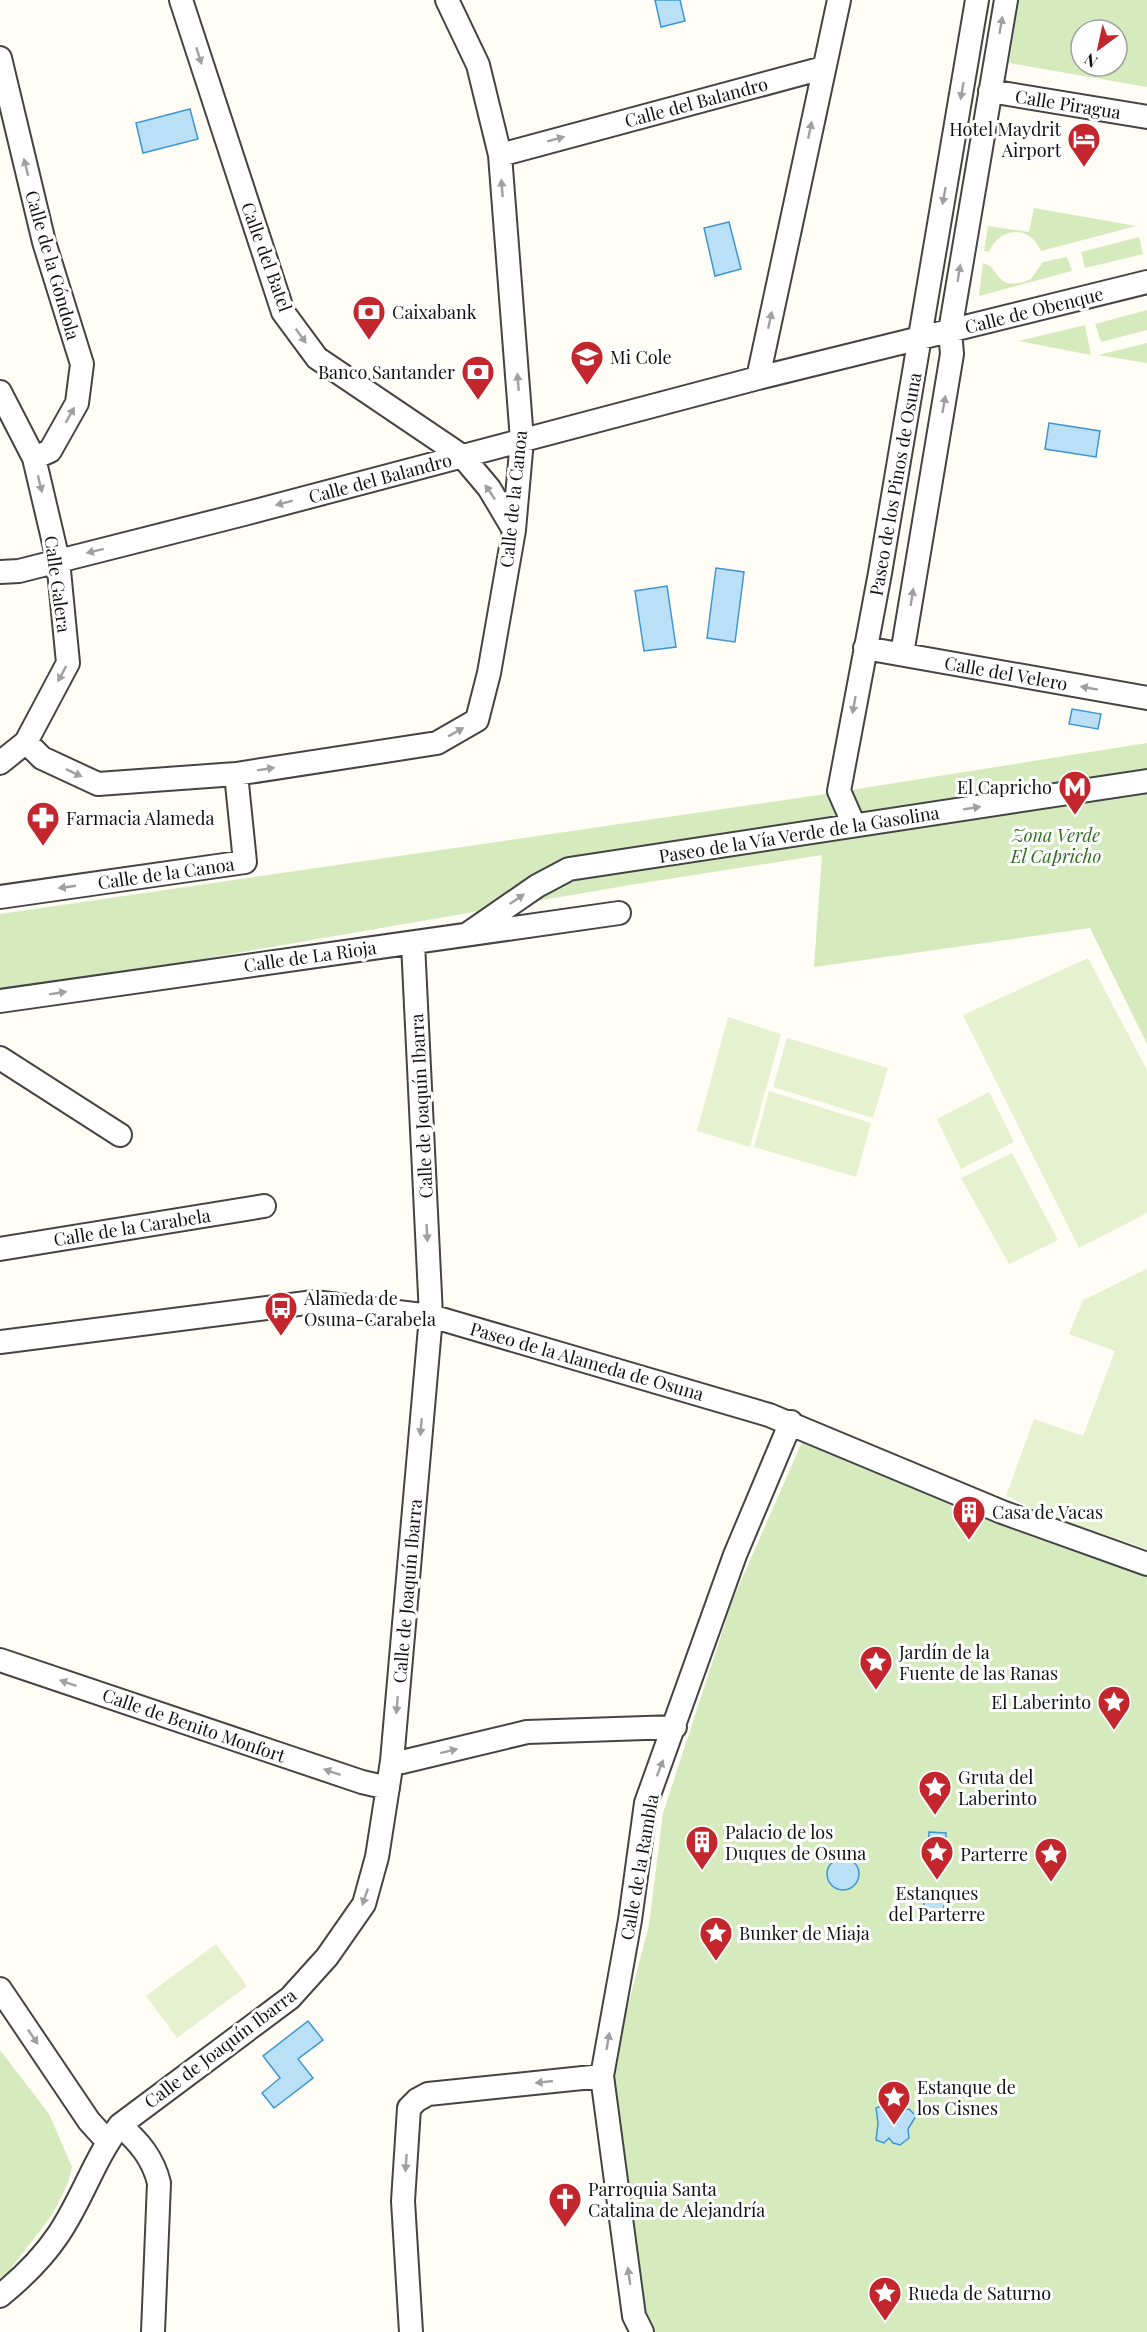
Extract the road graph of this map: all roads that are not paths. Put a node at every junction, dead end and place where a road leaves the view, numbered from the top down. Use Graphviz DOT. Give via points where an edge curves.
graph roads {
  1 [pos="181,0"];
  2 [pos="447,0"];
  3 [pos="839,0"];
  4 [pos="977,0"];
  5 [pos="1005,0"];
  6 [pos="970,43"];
  7 [pos="0,58"];
  8 [pos="823,69"];
  9 [pos="990,91"];
  10 [pos="1147,117"];
  11 [pos="954,139"];
  12 [pos="500,155"];
  13 [pos="1147,282"];
  14 [pos="950,331"];
  15 [pos="920,337"];
  16 [pos="758,378"];
  17 [pos="0,392"];
  18 [pos="522,440"];
  19 [pos="462,456"];
  20 [pos="34,458"];
  21 [pos="514,530"];
  22 [pos="58,560"];
  23 [pos="0,572"];
  24 [pos="865,648"];
  25 [pos="902,654"];
  26 [pos="1147,698"];
  27 [pos="26,742"];
  28 [pos="0,763"];
  29 [pos="236,774"];
  30 [pos="1147,781"];
  31 [pos="854,825"];
  32 [pos="0,897"];
  33 [pos="619,913"];
  34 [pos="469,933"];
  35 [pos="412,943"];
  36 [pos="0,1001"];
  37 [pos="0,1058"];
  38 [pos="120,1135"];
  39 [pos="264,1206"];
  40 [pos="0,1249"];
  41 [pos="431,1316"];
  42 [pos="0,1342"];
  43 [pos="791,1422"];
  44 [pos="1147,1564"];
  45 [pos="0,1660"];
  46 [pos="675,1727"];
  47 [pos="392,1761"];
  48 [pos="388,1788"];
  49 [pos="0,1989"];
  50 [pos="602,2076"];
  51 [pos="114,2134"];
  52 [pos="0,2296"];
  53 [pos="153,2332"];
  54 [pos="411,2332"];
  55 [pos="642,2332"];
  1 -- 19 [label="street, Calle del Batel, one-way" via="283,312 317,358"];
  2 -- 12 [label="street, Calle de la Canoa" via="478,65"];
  3 -- 8 [label="street"];
  4 -- 6 [label="street, Paseo de los Pinos de Osuna"];
  9 -- 5 [label="street, Paseo de los Pinos de Osuna, one-way"];
  6 -- 9 [label="street, Paseo de los Pinos de Osuna" via="987,75"];
  6 -- 11 [label="street, Paseo de los Pinos de Osuna, one-way"];
  20 -- 7 [label="street, Calle de la Góndola, one-way" via="50,451 77,403 82,364 44,242"];
  12 -- 8 [label="street, Calle del Balandro, one-way"];
  16 -- 8 [label="street, one-way"];
  9 -- 10 [label="street, Calle Piragua"];
  9 -- 11 [label="street, Paseo de los Pinos de Osuna"];
  14 -- 9 [label="street, Paseo de los Pinos de Osuna, one-way"];
  11 -- 15 [label="street, Paseo de los Pinos de Osuna, one-way"];
  18 -- 12 [label="street, Calle de la Canoa, one-way"];
  13 -- 14 [label="street, Calle de Obenque"];
  14 -- 15 [label="street, Calle de Obenque"];
  25 -- 14 [label="street, Paseo de los Pinos de Osuna, one-way" via="952,354"];
  15 -- 16 [label="street, Calle del Balandro"];
  15 -- 24 [label="street, Paseo de los Pinos de Osuna"];
  16 -- 18 [label="street, Calle del Balandro"];
  17 -- 20 [label="street, Calle Galera"];
  18 -- 19 [label="street, Calle del Balandro"];
  18 -- 21 [label="street, Calle de la Canoa"];
  21 -- 19 [label="street, Calle del Batel, one-way" via="489,488"];
  19 -- 22 [label="street, Calle del Balandro, one-way"];
  20 -- 22 [label="street, Calle Galera, one-way"];
  29 -- 21 [label="street, Calle de la Canoa, one-way" via="437,742 477,720"];
  22 -- 23 [label="street, Calle del Balandro"];
  22 -- 27 [label="street, Calle Galera, one-way" via="68,663"];
  24 -- 25 [label="street, Calle del Velero"];
  24 -- 31 [label="street, Paseo de los Pinos de Osuna, one-way" via="839,791"];
  26 -- 25 [label="street, Calle del Velero, one-way"];
  27 -- 28 [label="street, Calle Galera"];
  27 -- 29 [label="street, Calle de la Canoa, one-way" via="42,758 99,784"];
  29 -- 32 [label="street, Calle de la Canoa, one-way" via="245,862"];
  31 -- 30 [label="street, Paseo de la Vía Verde de la Gasolina, one-way"];
  34 -- 31 [label="street, Paseo de la Vía Verde de la Gasolina, one-way" via="569,869"];
  33 -- 34 [label="street, Calle de La Rioja"];
  34 -- 35 [label="street, Calle de La Rioja"];
  36 -- 35 [label="street, Calle de La Rioja, one-way"];
  35 -- 41 [label="street, Calle de Joaquín Ibarra, one-way"];
  37 -- 38 [label="street"];
  39 -- 40 [label="street, Calle de la Carabela"];
  41 -- 42 [label="street, Paseo de la Alameda de Osuna" via="314,1302"];
  41 -- 43 [label="street, Paseo de la Alameda de Osuna"];
  41 -- 47 [label="street, Calle de Joaquín Ibarra, one-way"];
  43 -- 44 [label="street, Paseo de la Alameda de Osuna" via="1002,1512"];
  43 -- 46 [label="street, Calle de la Rambla" via="735,1555"];
  48 -- 45 [label="street, Calle de Benito Monfort, one-way"];
  47 -- 46 [label="street, one-way" via="402,1762 527,1732"];
  50 -- 46 [label="street, Calle de la Rambla, one-way" via="646,1803"];
  47 -- 48 [label="street, Calle de Joaquín Ibarra"];
  48 -- 51 [label="street, Calle de Joaquín Ibarra, one-way" via="377,1857 364,1904 327,1957 290,1998"];
  49 -- 51 [label="street, one-way" via="89,2121"];
  50 -- 54 [label="street, one-way" via="428,2094 409,2108 403,2201"];
  55 -- 50 [label="street, Calle de la Rambla, one-way" via="634,2316"];
  51 -- 52 [label="street, Calle de Joaquín Ibarra" via="57,2237 26,2275"];
  51 -- 53 [label="street" via="134,2138 154,2164 159,2183"];
}
